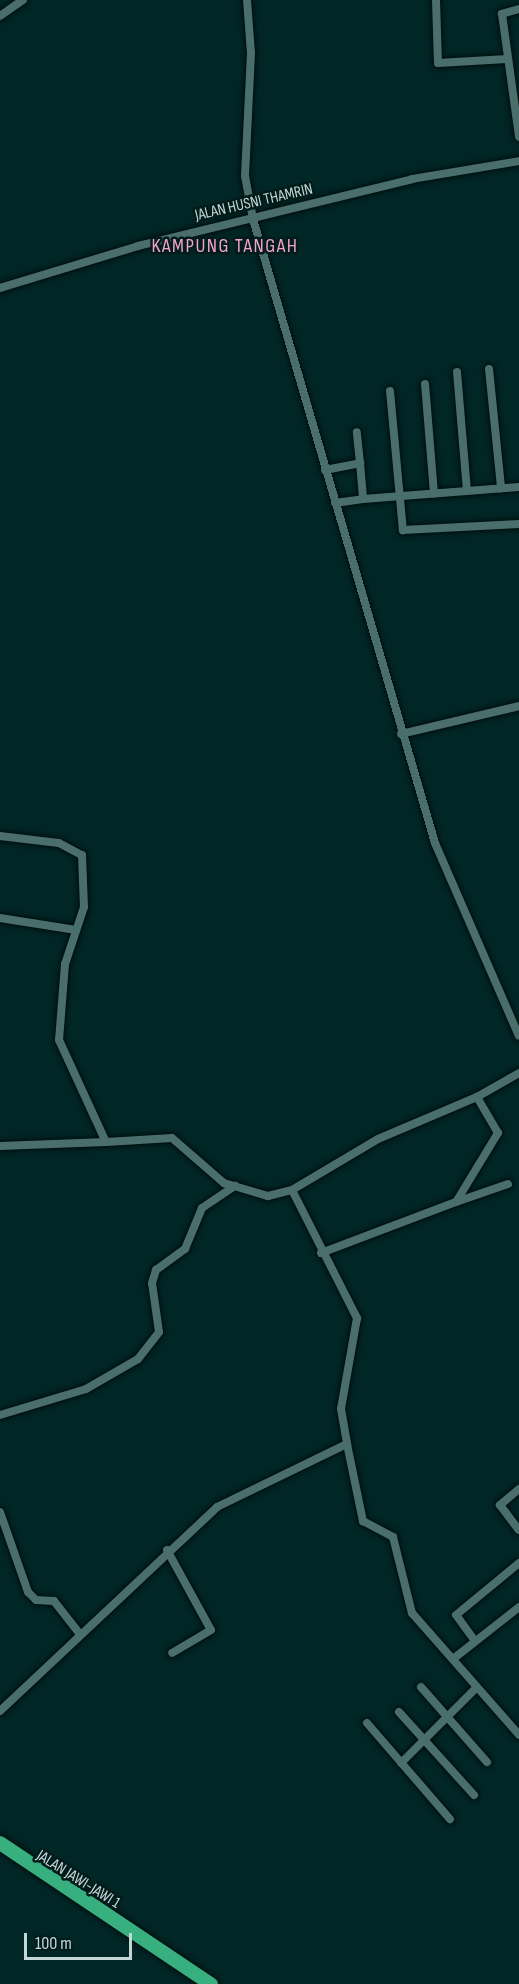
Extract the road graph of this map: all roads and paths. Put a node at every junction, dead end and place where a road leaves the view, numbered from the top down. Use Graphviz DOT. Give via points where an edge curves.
graph roads {
  1 [pos="23,0"];
  2 [pos="247,0"];
  3 [pos="436,0"];
  4 [pos="519,9"];
  5 [pos="0,16"];
  6 [pos="507,59"];
  7 [pos="519,137"];
  8 [pos="519,161"];
  9 [pos="253,219"];
  10 [pos="0,288"];
  11 [pos="489,369"];
  12 [pos="457,372"];
  13 [pos="425,384"];
  14 [pos="390,391"];
  15 [pos="357,432"];
  16 [pos="360,463"];
  17 [pos="325,470"];
  18 [pos="519,487"];
  19 [pos="501,488"];
  20 [pos="467,491"];
  21 [pos="434,494"];
  22 [pos="399,497"];
  23 [pos="363,499"];
  24 [pos="335,502"];
  25 [pos="519,524"];
  26 [pos="519,706"];
  27 [pos="401,734"];
  28 [pos="0,836"];
  29 [pos="0,918"];
  30 [pos="76,930"];
  31 [pos="519,1036"];
  32 [pos="519,1073"];
  33 [pos="477,1097"];
  34 [pos="106,1142"];
  35 [pos="0,1146"];
  36 [pos="508,1184"];
  37 [pos="235,1186"];
  38 [pos="292,1190"];
  39 [pos="456,1202"];
  40 [pos="321,1253"];
  41 [pos="0,1415"];
  42 [pos="347,1444"];
  43 [pos="519,1489"];
  44 [pos="0,1512"];
  45 [pos="518,1527"];
  46 [pos="167,1550"];
  47 [pos="519,1563"];
  48 [pos="519,1607"];
  49 [pos="80,1633"];
  50 [pos="475,1641"];
  51 [pos="172,1653"];
  52 [pos="453,1659"];
  53 [pos="477,1687"];
  54 [pos="422,1688"];
  55 [pos="0,1711"];
  56 [pos="399,1712"];
  57 [pos="448,1716"];
  58 [pos="367,1723"];
  59 [pos="519,1735"];
  60 [pos="425,1740"];
  61 [pos="488,1762"];
  62 [pos="401,1763"];
  63 [pos="474,1795"];
  64 [pos="450,1819"];
  65 [pos="0,1843"];
  66 [pos="0,1851"];
  67 [pos="198,1984"];
  68 [pos="211,1984"];
  1 -- 5 [label="street"];
  2 -- 9 [label="street" via="245,176"];
  3 -- 6 [label="street" via="438,63"];
  4 -- 6 [label="street" via="502,13"];
  6 -- 7 [label="street"];
  8 -- 9 [label="street, JALAN HUSNI THAMRIN" via="412,179"];
  9 -- 10 [label="street, JALAN HUSNI THAMRIN"];
  9 -- 17 [label="street"];
  11 -- 19 [label="street"];
  12 -- 20 [label="street"];
  13 -- 21 [label="street"];
  14 -- 22 [label="street"];
  15 -- 16 [label="street"];
  16 -- 17 [label="street"];
  16 -- 23 [label="street"];
  17 -- 24 [label="street"];
  18 -- 19 [label="street"];
  19 -- 20 [label="street"];
  20 -- 21 [label="street"];
  21 -- 22 [label="street"];
  22 -- 23 [label="street"];
  22 -- 25 [label="street" via="406,532"];
  23 -- 24 [label="street"];
  24 -- 27 [label="street"];
  26 -- 27 [label="street"];
  27 -- 31 [label="street" via="435,843"];
  28 -- 30 [label="street" via="59,843 82,855 84,907"];
  29 -- 30 [label="street"];
  30 -- 34 [label="street" via="65,964 59,1040"];
  32 -- 33 [label="street"];
  33 -- 38 [label="street" via="378,1139"];
  33 -- 39 [label="street" via="498,1133"];
  34 -- 35 [label="street"];
  34 -- 37 [label="street" via="172,1138"];
  36 -- 39 [label="street"];
  37 -- 38 [label="street" via="268,1196"];
  37 -- 41 [label="street" via="202,1208 185,1249 156,1270 152,1283 159,1332 138,1359 86,1389"];
  38 -- 40 [label="street"];
  39 -- 40 [label="street"];
  40 -- 42 [label="street" via="357,1318 341,1409"];
  42 -- 46 [label="street" via="228,1500"];
  42 -- 52 [label="street" via="363,1521 391,1533 412,1613"];
  43 -- 45 [label="street" via="500,1505"];
  44 -- 49 [label="street" via="28,1592 36,1600 54,1601"];
  46 -- 49 [label="street"];
  46 -- 51 [label="street" via="211,1630"];
  47 -- 50 [label="street" via="456,1615"];
  48 -- 50 [label="street"];
  49 -- 55 [label="street"];
  50 -- 52 [label="street"];
  52 -- 53 [label="street"];
  53 -- 57 [label="street"];
  53 -- 59 [label="street"];
  54 -- 57 [label="street"];
  56 -- 60 [label="street"];
  57 -- 60 [label="street"];
  57 -- 61 [label="street"];
  58 -- 62 [label="street"];
  60 -- 62 [label="street"];
  60 -- 63 [label="street"];
  62 -- 64 [label="street"];
  65 -- 68 [label="highway"];
  66 -- 67 [label="highway, JALAN JAWI-JAWI 1" via="90,1904"];
}
